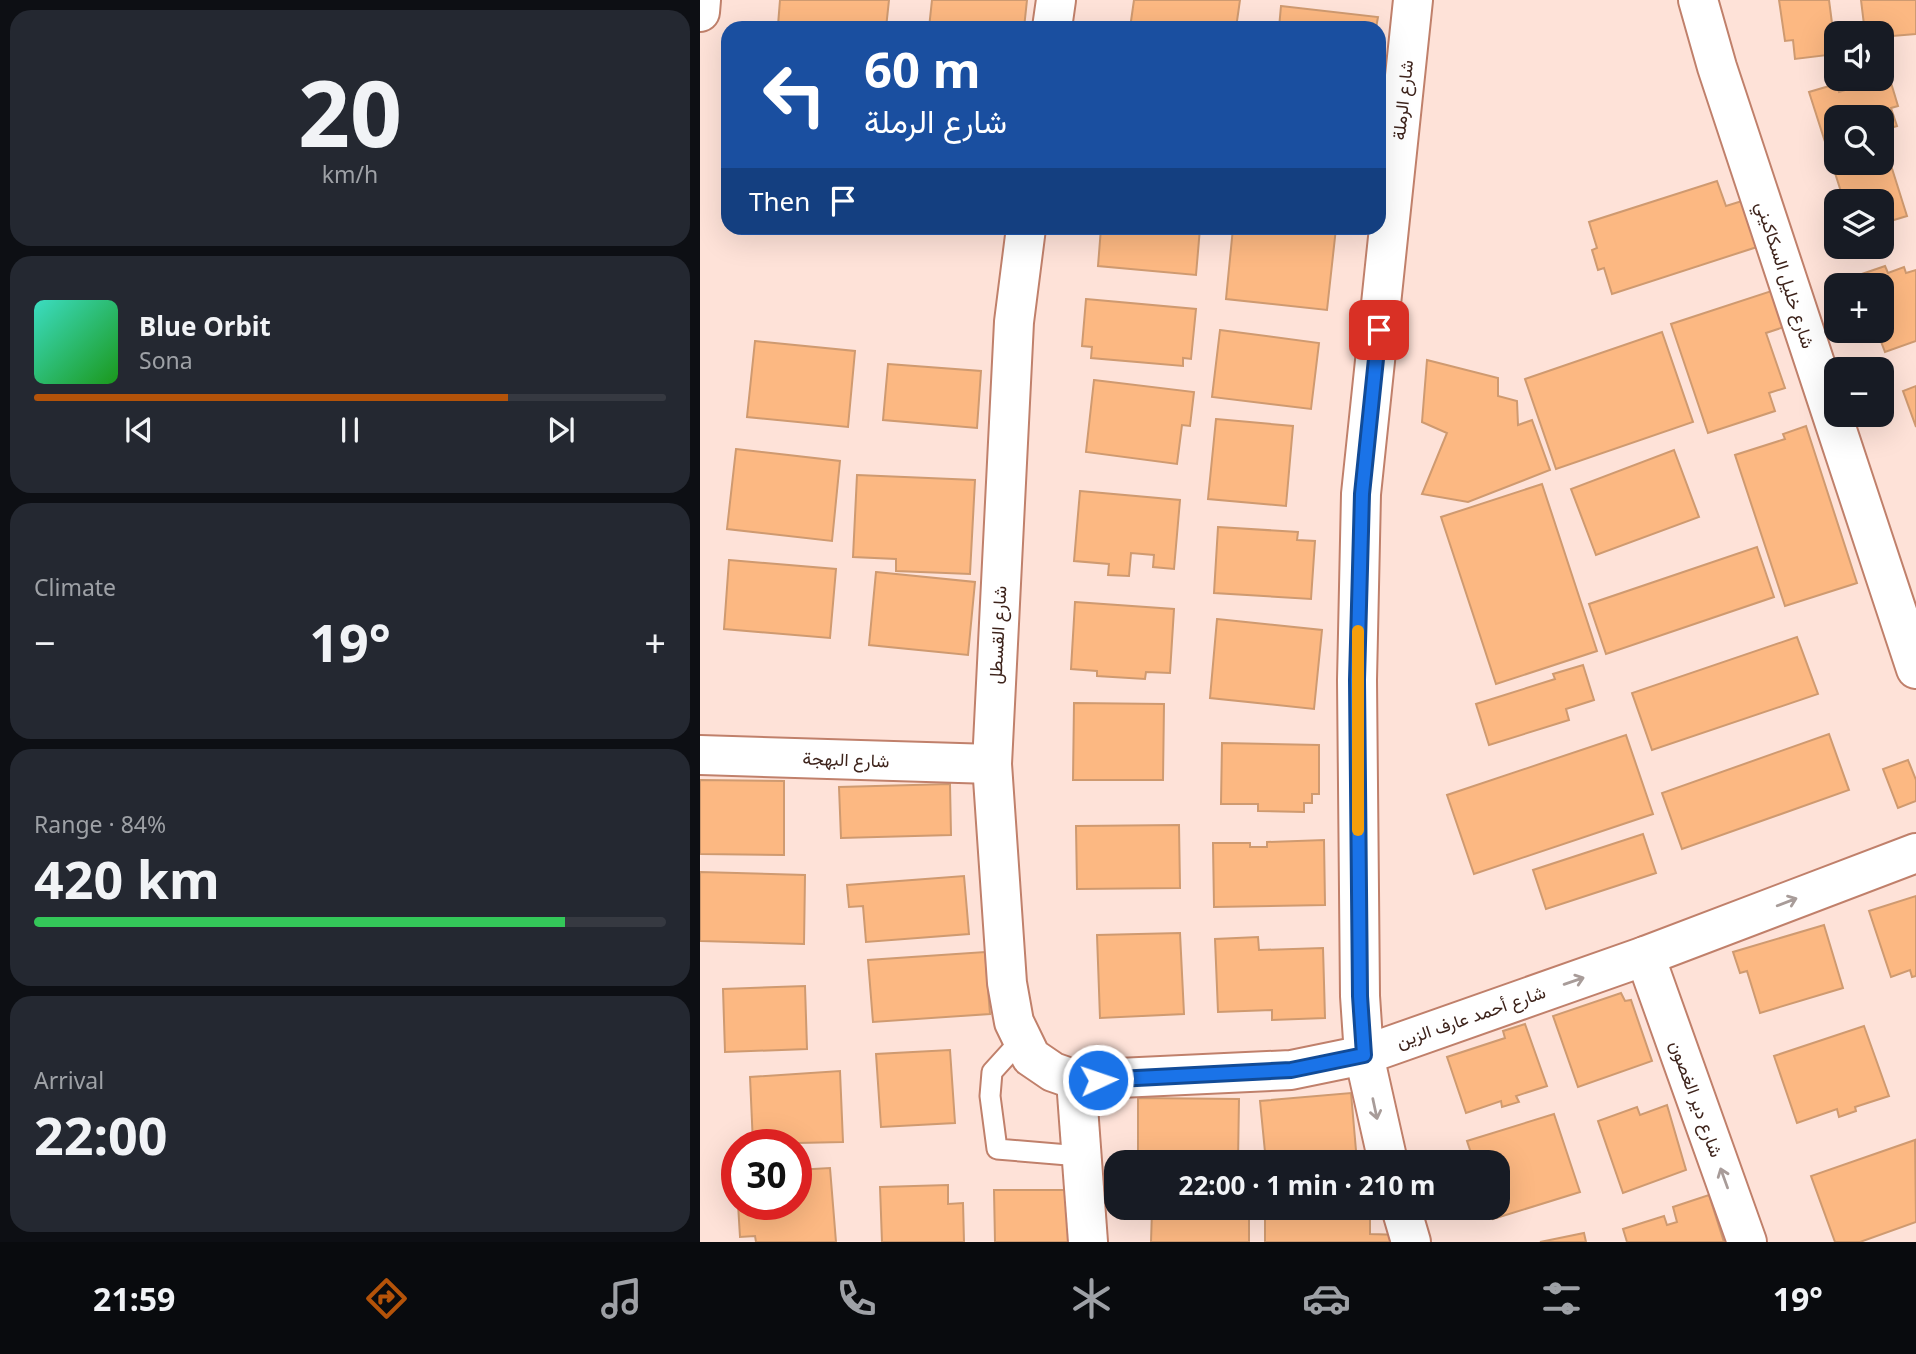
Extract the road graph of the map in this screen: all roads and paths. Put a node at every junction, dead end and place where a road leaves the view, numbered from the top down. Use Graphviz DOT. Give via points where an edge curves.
graph roads {
  1 [pos="701,0"];
  2 [pos="1056,0"];
  3 [pos="1413,0"];
  4 [pos="1698,0"];
  5 [pos="700,12"];
  6 [pos="1053,21"];
  7 [pos="1025,235"];
  8 [pos="1916,669"];
  9 [pos="700,755"];
  10 [pos="992,765"];
  11 [pos="1916,853"];
  12 [pos="1645,957"];
  13 [pos="1021,1040"];
  14 [pos="1364,1055"];
  15 [pos="1076,1080"];
  16 [pos="1385,1150"];
  17 [pos="1080,1156"];
  18 [pos="1405,1220"];
  19 [pos="1088,1242"];
  20 [pos="1411,1242"];
  21 [pos="1747,1242"];
  1 -- 5 [label="street"];
  2 -- 6 [label="street"];
  3 -- 14 [label="street, شارع الرملة" via="1362,494 1357,680"];
  4 -- 8 [label="street, شارع خليل السكاكيني"];
  7 -- 10 [label="street, شارع القسطل" via="1014,322"];
  9 -- 10 [label="street, شارع البهجة"];
  10 -- 13 [label="street, شارع القسطل" via="1007,983"];
  12 -- 11 [label="street, شارع أحمد عارف الزين, one-way"];
  14 -- 12 [label="street, شارع أحمد عارف الزين, one-way"];
  21 -- 12 [label="street, شارع دير الغصون, one-way"];
  13 -- 15 [label="street, شارع أحمد عارف الزين" via="1031,1057 1052,1072"];
  13 -- 17 [label="lane" via="992,1072 990,1096 997,1149"];
  14 -- 15 [label="street, شارع أحمد عارف الزين" via="1291,1070"];
  14 -- 16 [label="street, شارع الرملة, one-way"];
  15 -- 17 [label="street"];
  17 -- 19 [label="street"];
  18 -- 20 [label="street"];
}
